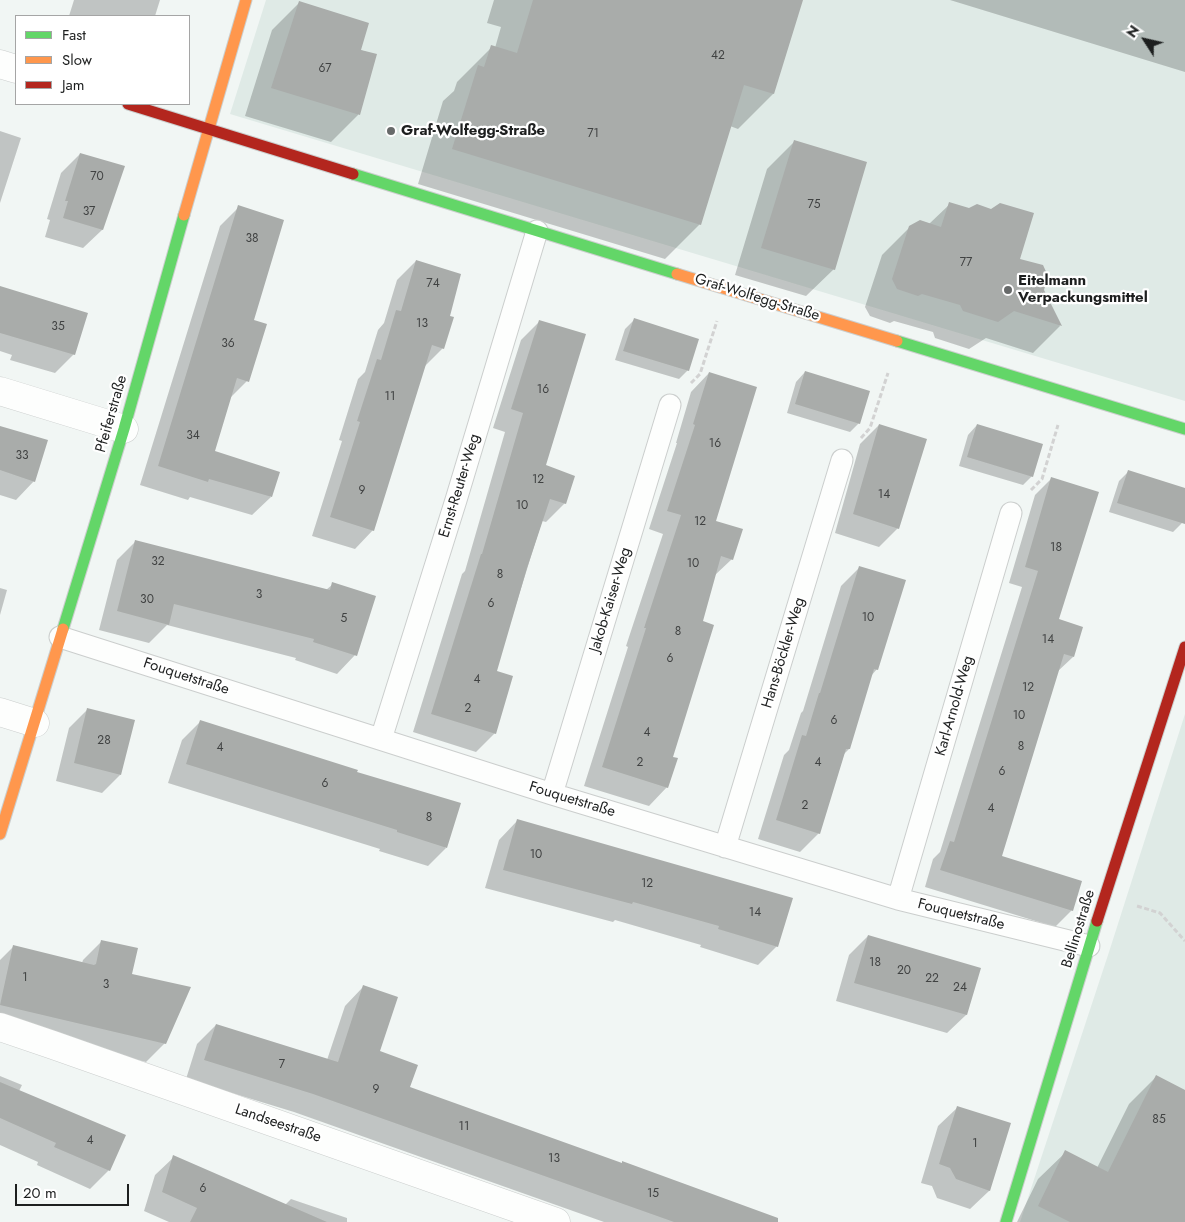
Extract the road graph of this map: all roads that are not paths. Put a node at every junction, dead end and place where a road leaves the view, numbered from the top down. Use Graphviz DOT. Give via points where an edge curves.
graph roads {
  1 [pos="246,0"];
  2 [pos="0,64"];
  3 [pos="15,69"];
  4 [pos="131,105"];
  5 [pos="208,129"];
  6 [pos="537,231"];
  7 [pos="0,391"];
  8 [pos="670,405"];
  9 [pos="124,429"];
  10 [pos="1185,429"];
  11 [pos="842,460"];
  12 [pos="1011,513"];
  13 [pos="60,637"];
  14 [pos="1185,647"];
  15 [pos="0,712"];
  16 [pos="35,723"];
  17 [pos="381,739"];
  18 [pos="552,794"];
  19 [pos="0,834"];
  20 [pos="725,847"];
  21 [pos="898,900"];
  22 [pos="1089,946"];
  23 [pos="0,1027"];
  24 [pos="556,1222"];
  25 [pos="1006,1222"];
  1 -- 5 [label="street, Pfeiferstraße"];
  2 -- 3 [label="street"];
  4 -- 5 [label="street, Graf-Wolfegg-Straße"];
  5 -- 6 [label="street, Graf-Wolfegg-Straße"];
  5 -- 9 [label="street, Pfeiferstraße"];
  6 -- 10 [label="street, Graf-Wolfegg-Straße"];
  6 -- 17 [label="lane, Ernst-Reuter-Weg"];
  7 -- 9 [label="street"];
  8 -- 18 [label="lane, Jakob-Kaiser-Weg"];
  9 -- 13 [label="street, Pfeiferstraße"];
  11 -- 20 [label="lane, Hans-Böckler-Weg"];
  12 -- 21 [label="lane, Karl-Arnold-Weg"];
  13 -- 16 [label="street, Pfeiferstraße"];
  13 -- 17 [label="lane, Fouquetstraße"];
  14 -- 22 [label="street, Bellinostraße"];
  15 -- 16 [label="street"];
  16 -- 19 [label="street, Pfeiferstraße"];
  17 -- 18 [label="lane, Fouquetstraße"];
  18 -- 20 [label="lane, Fouquetstraße"];
  20 -- 21 [label="lane, Fouquetstraße"];
  21 -- 22 [label="lane, Fouquetstraße"];
  22 -- 25 [label="street, Bellinostraße"];
  23 -- 24 [label="street, Landseestraße"];
}
